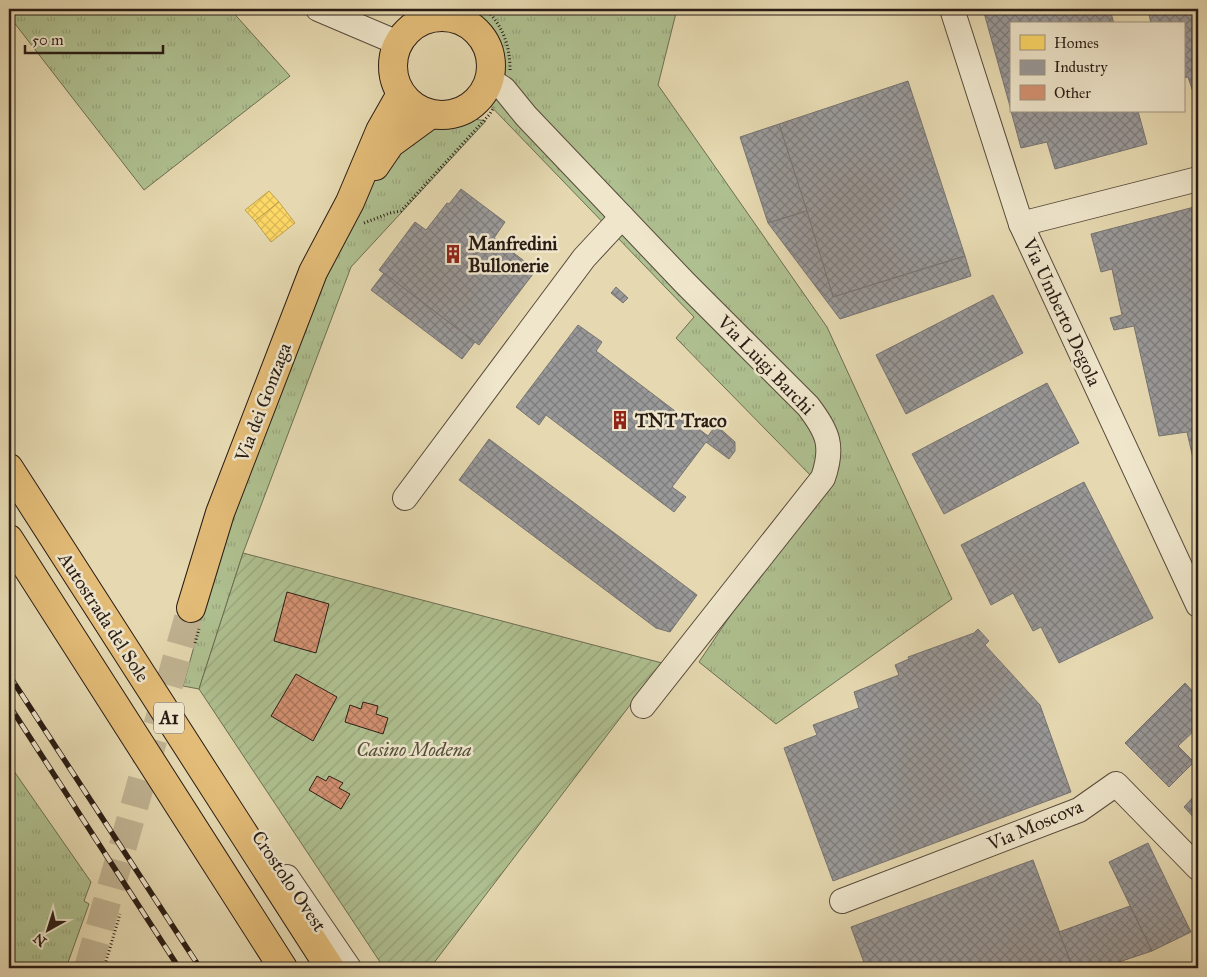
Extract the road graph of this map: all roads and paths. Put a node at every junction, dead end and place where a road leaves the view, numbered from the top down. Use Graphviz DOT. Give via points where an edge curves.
graph roads {
  1 [pos="318,9"];
  2 [pos="486,9"];
  3 [pos="952,9"];
  4 [pos="455,14"];
  5 [pos="418,16"];
  6 [pos="398,43"];
  7 [pos="497,85"];
  8 [pos="401,94"];
  9 [pos="431,114"];
  10 [pos="1198,179"];
  11 [pos="354,214"];
  12 [pos="622,217"];
  13 [pos="1022,224"];
  14 [pos="9,468"];
  15 [pos="405,498"];
  16 [pos="9,539"];
  17 [pos="1198,605"];
  18 [pos="196,616"];
  19 [pos="195,643"];
  20 [pos="643,706"];
  21 [pos="222,800"];
  22 [pos="1198,868"];
  23 [pos="842,901"];
  24 [pos="120,914"];
  25 [pos="104,968"];
  26 [pos="284,968"];
  27 [pos="330,968"];
  28 [pos="349,968"];
  1 -- 6 [label="street"];
  2 -- 7 [label="path" via="497,21 510,54 510,76"];
  3 -- 13 [label="street, Via Umberto Degola"];
  4 -- 5 [label="main road" via="430,18"];
  4 -- 7 [label="main road" via="479,32 491,55"];
  5 -- 6 [label="main road"];
  6 -- 8 [label="main road" via="394,80"];
  7 -- 9 [label="main road" via="467,109 449,116"];
  7 -- 11 [label="path" via="489,116 401,212"];
  7 -- 12 [label="street, Via Luigi Barchi"];
  8 -- 9 [label="main road" via="419,110"];
  8 -- 11 [label="main road, Via dei Gonzaga" via="380,131"];
  9 -- 11 [label="main road, Via dei Gonzaga" via="390,144"];
  10 -- 13 [label="street"];
  11 -- 18 [label="main road, Via dei Gonzaga" via="306,291 220,513"];
  12 -- 15 [label="street" via="584,258"];
  12 -- 20 [label="street, Via Luigi Barchi" via="808,406 824,426 830,457 823,478"];
  13 -- 17 [label="street, Via Umberto Degola"];
  14 -- 21 [label="main road, Autostrada del Sole / A1"];
  16 -- 26 [label="main road, Autostrada del Sole / A1"];
  18 -- 19 [label="path"];
  21 -- 27 [label="main road, Autostrada del Sole / A1"];
  21 -- 28 [label="street, Crostolo Ovest" via="253,827"];
  22 -- 23 [label="street, Via Moscova" via="1116,784 1079,810"];
  24 -- 25 [label="path"];
}
